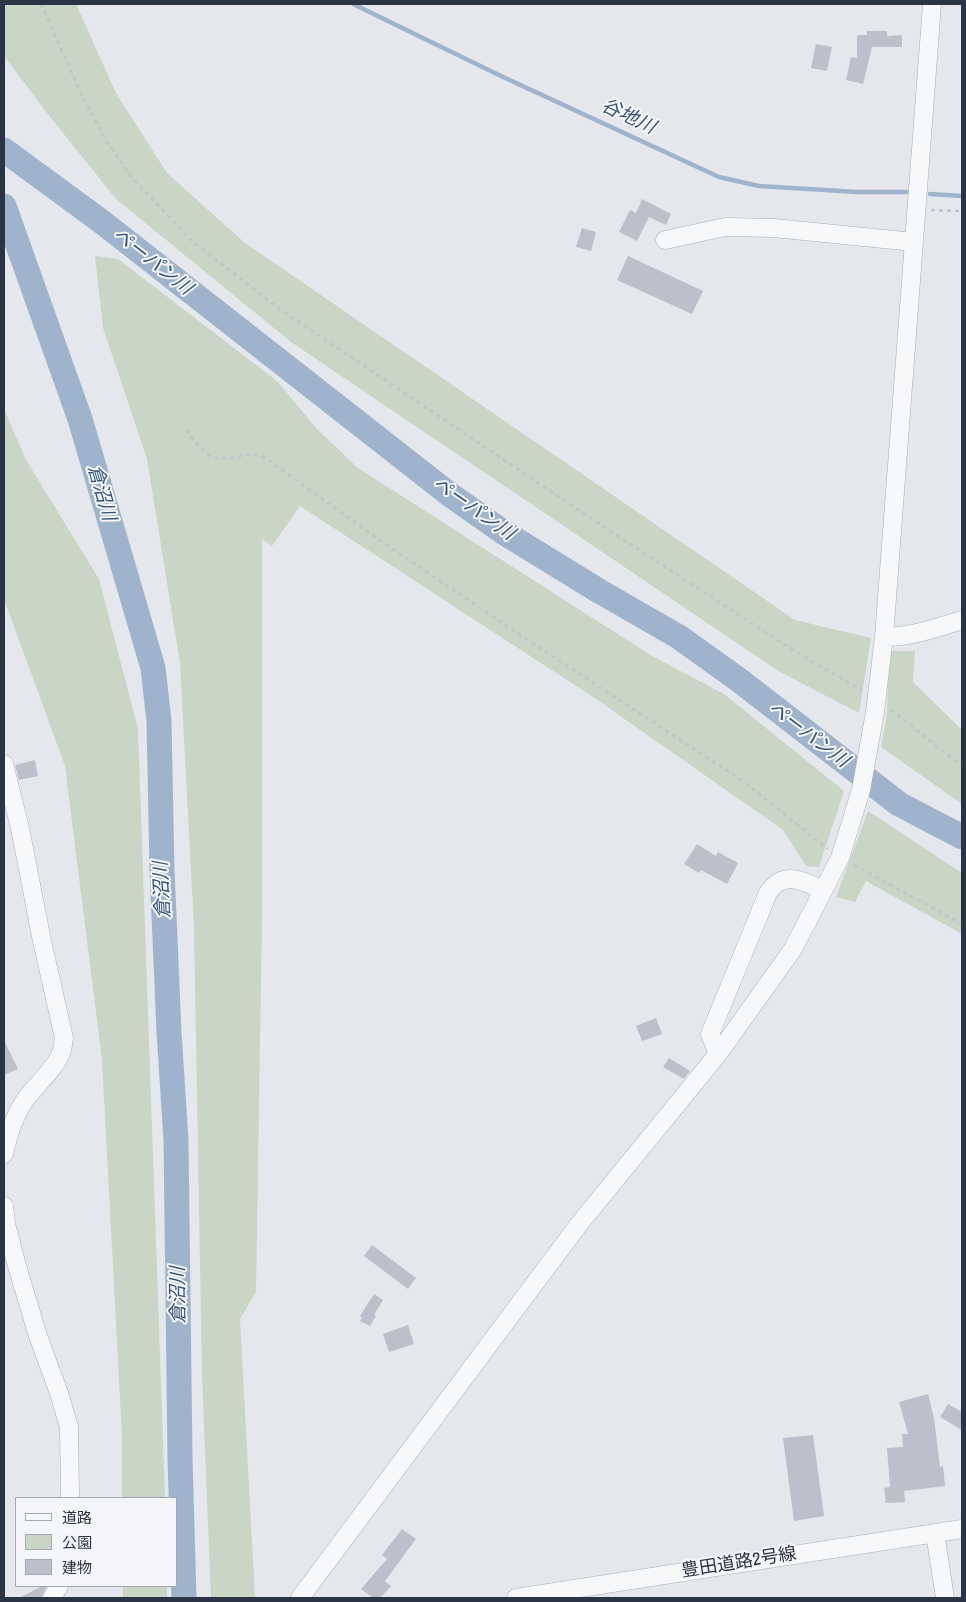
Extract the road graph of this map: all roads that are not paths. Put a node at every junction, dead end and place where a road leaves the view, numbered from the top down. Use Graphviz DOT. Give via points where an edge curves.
graph roads {
  1 [pos="932,4"];
  2 [pos="665,240"];
  3 [pos="914,242"];
  4 [pos="962,620"];
  5 [pos="884,637"];
  6 [pos="4,764"];
  7 [pos="823,890"];
  8 [pos="718,1054"];
  9 [pos="4,1154"];
  10 [pos="4,1206"];
  11 [pos="70,1497"];
  12 [pos="962,1529"];
  13 [pos="935,1533"];
  14 [pos="58,1587"];
  15 [pos="52,1598"];
  16 [pos="300,1598"];
  17 [pos="516,1598"];
  18 [pos="946,1598"];
  1 -- 3 [label="street"];
  2 -- 3 [label="street" via="724,228 774,228"];
  3 -- 5 [label="street"];
  4 -- 5 [label="street" via="923,632"];
  5 -- 7 [label="street" via="876,706 860,790 841,854"];
  6 -- 9 [label="street" via="64,1038 61,1053 25,1100 9,1132"];
  7 -- 8 [label="street" via="793,949"];
  7 -- 8 [label="street" via="798,879 789,879 774,884 768,893 710,1034"];
  8 -- 16 [label="street" via="580,1223"];
  10 -- 11 [label="street" via="17,1266 69,1427"];
  12 -- 13 [label="street, 豊田道路2号線"];
  13 -- 17 [label="street, 豊田道路2号線"];
  13 -- 18 [label="street"];
  14 -- 15 [label="street"];
}
